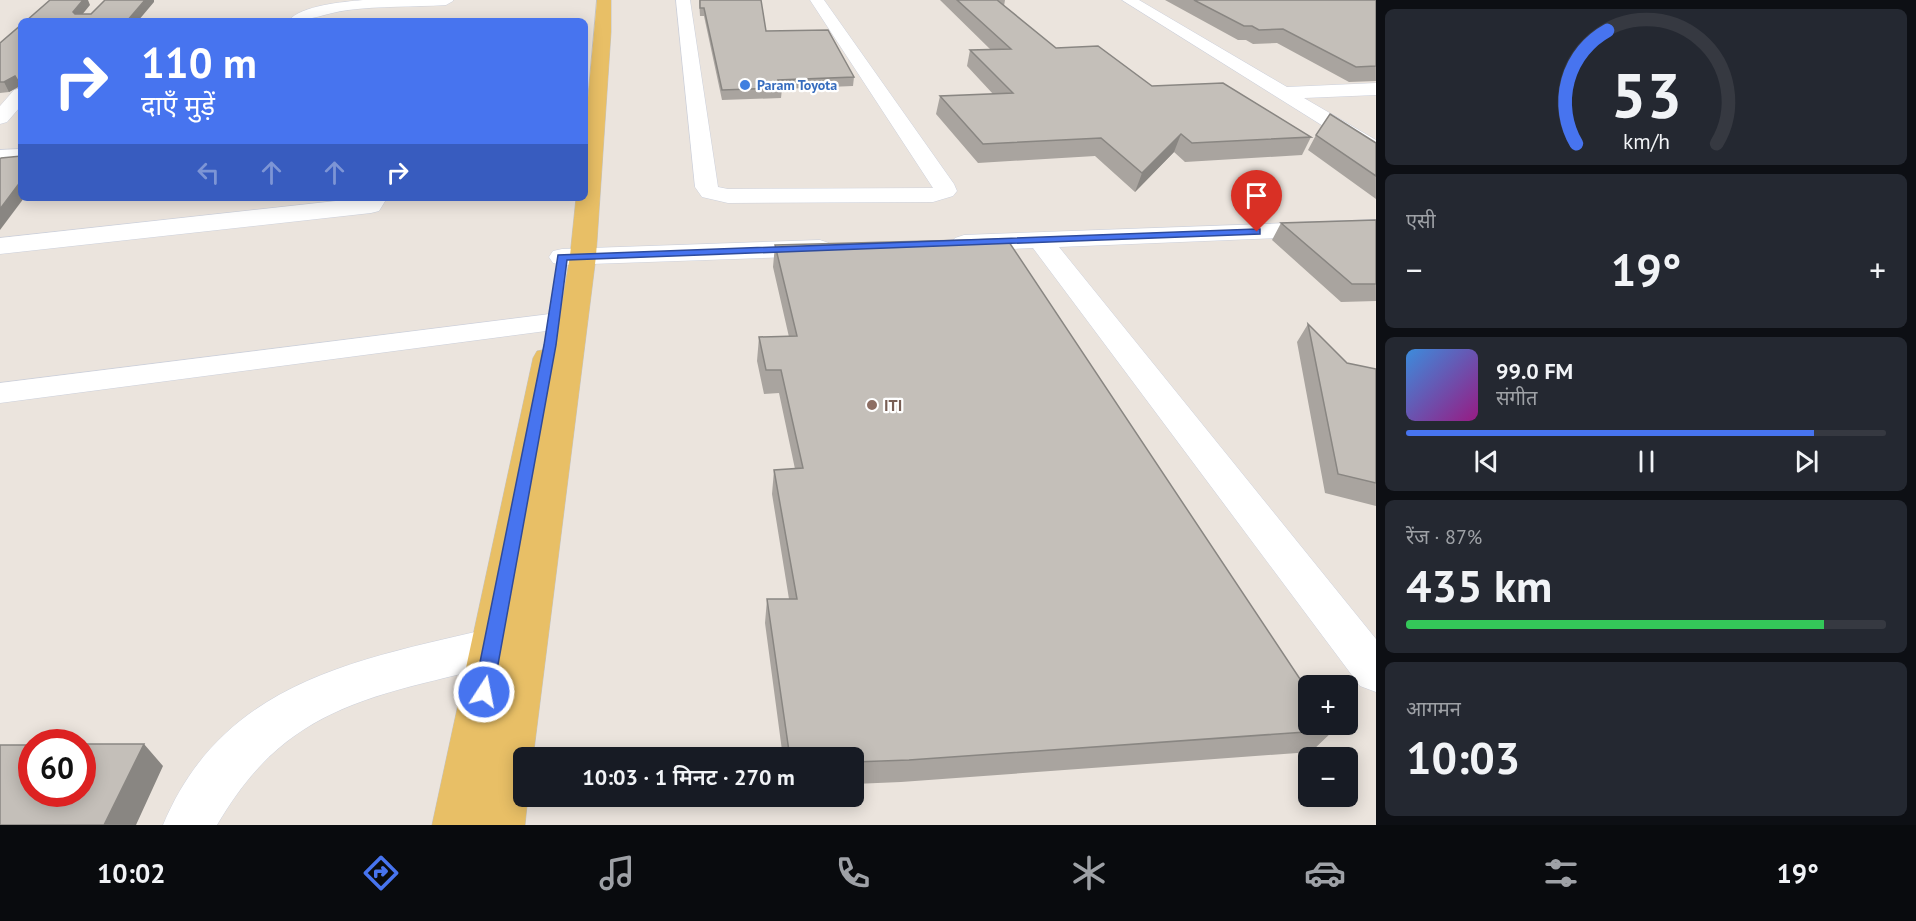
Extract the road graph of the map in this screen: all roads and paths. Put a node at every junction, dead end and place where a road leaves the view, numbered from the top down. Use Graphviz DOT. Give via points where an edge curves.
graph roads {
  1 [pos="592,0"];
  2 [pos="604,0"];
  3 [pos="683,0"];
  4 [pos="817,0"];
  5 [pos="1129,0"];
  6 [pos="446,1"];
  7 [pos="303,18"];
  8 [pos="441,18"];
  9 [pos="588,73"];
  10 [pos="1376,89"];
  11 [pos="1283,93"];
  12 [pos="18,97"];
  13 [pos="0,118"];
  14 [pos="1376,149"];
  15 [pos="18,155"];
  16 [pos="0,156"];
  17 [pos="588,186"];
  18 [pos="374,201"];
  19 [pos="570,201"];
  20 [pos="586,201"];
  21 [pos="1376,227"];
  22 [pos="1041,241"];
  23 [pos="946,244"];
  24 [pos="0,246"];
  25 [pos="838,247"];
  26 [pos="572,257"];
  27 [pos="562,333"];
  28 [pos="0,393"];
  29 [pos="0,416"];
  30 [pos="492,647"];
  31 [pos="1376,672"];
  32 [pos="189,825"];
  33 [pos="458,825"];
  34 [pos="499,825"];
  1 -- 9 [label="main road" via="593,38"];
  2 -- 17 [label="main road" via="604,38"];
  3 -- 4 [label="street" via="706,187 710,192 728,196 933,195 945,191 944,184"];
  5 -- 11 [label="street"];
  6 -- 7 [label="street" via="322,10"];
  6 -- 8 [label="street"];
  10 -- 11 [label="street"];
  11 -- 14 [label="street"];
  12 -- 13 [label="street"];
  15 -- 16 [label="street"];
  18 -- 24 [label="street" via="371,206"];
  19 -- 26 [label="main road"];
  20 -- 26 [label="main road"];
  21 -- 22 [label="street"];
  22 -- 23 [label="street"];
  22 -- 31 [label="street"];
  25 -- 26 [label="street"];
  26 -- 27 [label="main road"];
  27 -- 28 [label="street"];
  27 -- 29 [label="street"];
  27 -- 30 [label="main road"];
  27 -- 34 [label="main road"];
  30 -- 32 [label="street" via="328,691 296,708 262,730 233,758"];
  30 -- 33 [label="main road"];
}
